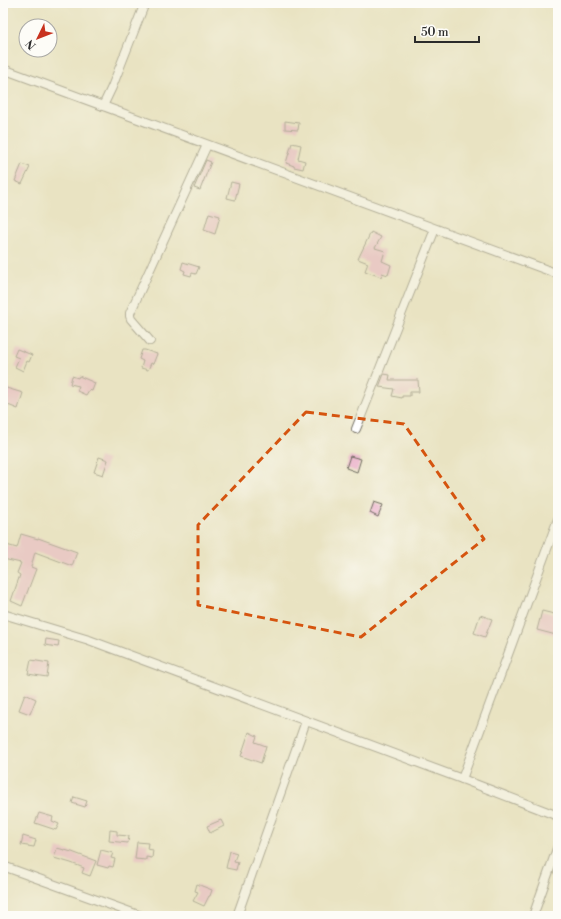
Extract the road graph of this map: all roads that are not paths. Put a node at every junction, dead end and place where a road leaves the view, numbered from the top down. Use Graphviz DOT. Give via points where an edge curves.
graph roads {
  1 [pos="145,3"];
  2 [pos="3,69"];
  3 [pos="103,106"];
  4 [pos="207,145"];
  5 [pos="435,229"];
  6 [pos="558,274"];
  7 [pos="150,341"];
  8 [pos="356,429"];
  9 [pos="558,519"];
  10 [pos="3,614"];
  11 [pos="306,721"];
  12 [pos="462,779"];
  13 [pos="558,816"];
  14 [pos="558,846"];
  15 [pos="3,866"];
  16 [pos="141,916"];
  17 [pos="237,916"];
  18 [pos="533,916"];
  1 -- 3 [label="street"];
  2 -- 3 [label="street"];
  3 -- 4 [label="street"];
  4 -- 5 [label="street"];
  4 -- 7 [label="street" via="130,313 131,320"];
  5 -- 6 [label="street"];
  5 -- 8 [label="street"];
  9 -- 12 [label="street"];
  10 -- 11 [label="street" via="88,640"];
  11 -- 12 [label="street"];
  11 -- 17 [label="street"];
  12 -- 13 [label="street"];
  14 -- 18 [label="street"];
  15 -- 16 [label="street"];
}
